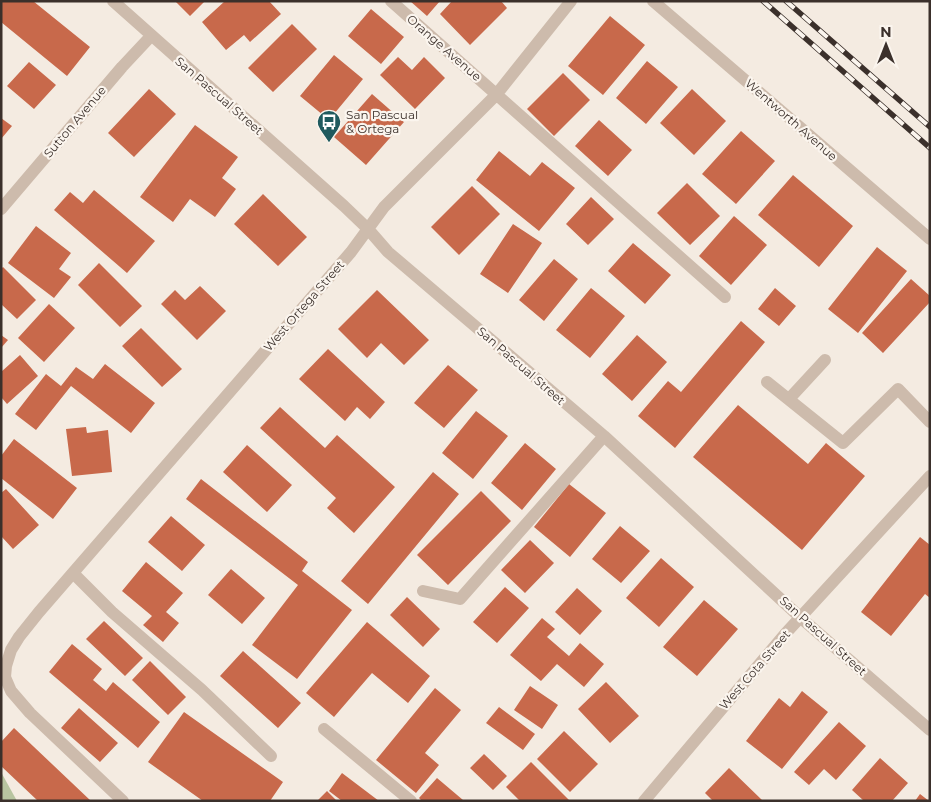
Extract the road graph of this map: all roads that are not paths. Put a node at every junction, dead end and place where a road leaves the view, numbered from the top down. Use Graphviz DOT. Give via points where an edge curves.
graph roads {
  1 [pos="113,1"];
  2 [pos="391,1"];
  3 [pos="571,1"];
  4 [pos="653,1"];
  5 [pos="151,36"];
  6 [pos="496,95"];
  7 [pos="1,209"];
  8 [pos="368,229"];
  9 [pos="930,239"];
  10 [pos="725,297"];
  11 [pos="825,360"];
  12 [pos="767,382"];
  13 [pos="789,399"];
  14 [pos="930,422"];
  15 [pos="604,436"];
  16 [pos="930,476"];
  17 [pos="73,573"];
  18 [pos="424,591"];
  19 [pos="801,618"];
  20 [pos="324,729"];
  21 [pos="930,730"];
  22 [pos="271,756"];
  23 [pos="123,801"];
  24 [pos="411,801"];
  25 [pos="644,801"];
  1 -- 5 [label="street, San Pascual Street"];
  2 -- 6 [label="street, Orange Avenue"];
  3 -- 6 [label="street, West Ortega Street"];
  4 -- 9 [label="street, Wentworth Avenue"];
  5 -- 7 [label="street, Sutton Avenue"];
  5 -- 8 [label="street, San Pascual Street"];
  6 -- 8 [label="street, West Ortega Street" via="384,207"];
  6 -- 10 [label="street, Orange Avenue"];
  8 -- 15 [label="street, San Pascual Street" via="388,252"];
  8 -- 17 [label="street, West Ortega Street"];
  11 -- 13 [label="street"];
  12 -- 13 [label="street"];
  13 -- 14 [label="street" via="843,443 898,389"];
  15 -- 18 [label="street" via="460,599"];
  15 -- 19 [label="street, San Pascual Street"];
  16 -- 19 [label="street, West Cota Street"];
  17 -- 22 [label="street"];
  17 -- 23 [label="street, West Ortega Street" via="19,637 11,650 5,677 11,691 30,713"];
  19 -- 21 [label="street, San Pascual Street"];
  19 -- 25 [label="street, West Cota Street"];
  20 -- 24 [label="street"];
}
